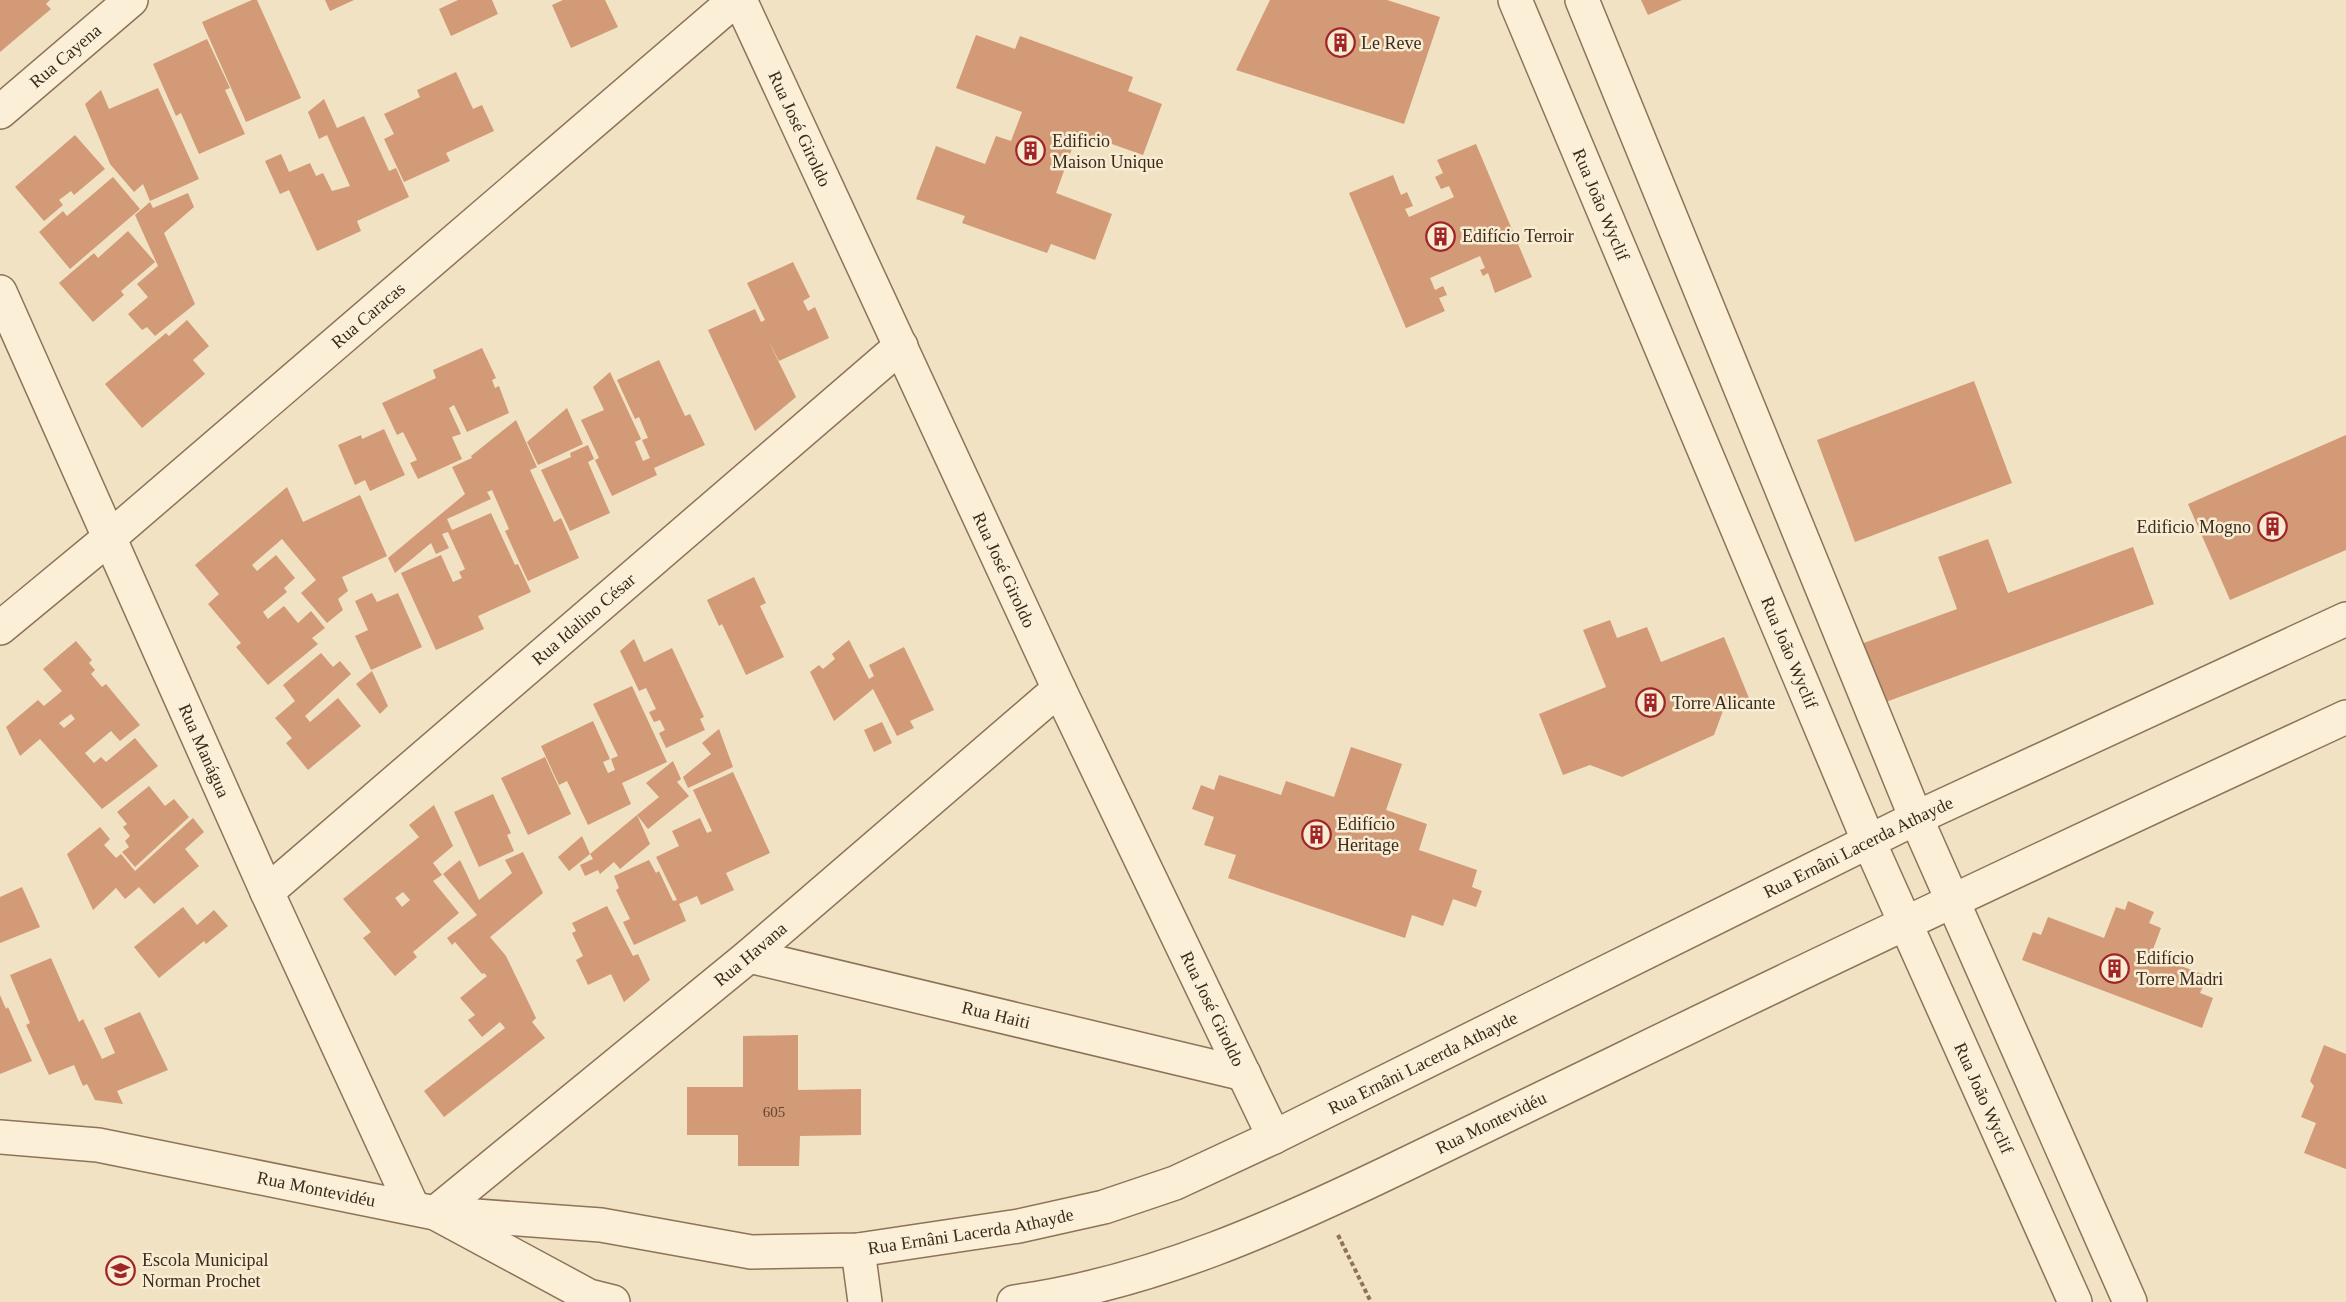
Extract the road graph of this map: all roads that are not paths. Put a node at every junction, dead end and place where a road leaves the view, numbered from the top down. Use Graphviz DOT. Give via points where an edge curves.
graph roads {
  1 [pos="131,0"];
  2 [pos="737,0"];
  3 [pos="1515,0"];
  4 [pos="1582,0"];
  5 [pos="0,112"];
  6 [pos="0,292"];
  7 [pos="901,346"];
  8 [pos="110,538"];
  9 [pos="2346,619"];
  10 [pos="0,628"];
  11 [pos="1059,689"];
  12 [pos="2346,717"];
  13 [pos="1916,818"];
  14 [pos="1869,842"];
  15 [pos="267,892"];
  16 [pos="1951,900"];
  17 [pos="1904,922"];
  18 [pos="749,956"];
  19 [pos="1244,1074"];
  20 [pos="0,1137"];
  21 [pos="1274,1137"];
  22 [pos="424,1210"];
  23 [pos="858,1250"];
  24 [pos="613,1302"];
  25 [pos="865,1302"];
  26 [pos="1014,1302"];
  27 [pos="2075,1302"];
  28 [pos="2130,1302"];
  1 -- 5 [label="street, Rua Cayena"];
  2 -- 7 [label="street, Rua José Giroldo"];
  2 -- 8 [label="street, Rua Caracas"];
  3 -- 14 [label="street, Rua João Wyclif"];
  4 -- 13 [label="street"];
  6 -- 8 [label="street, Rua Manágua"];
  7 -- 11 [label="street, Rua José Giroldo"];
  7 -- 15 [label="street, Rua Idalino César"];
  8 -- 10 [label="street, Rua Caracas"];
  8 -- 15 [label="street, Rua Manágua"];
  9 -- 13 [label="street, Rua Ernâni Lacerda Athayde"];
  11 -- 18 [label="street, Rua Havana"];
  11 -- 19 [label="street, Rua José Giroldo"];
  12 -- 16 [label="street"];
  13 -- 14 [label="street, Rua Ernâni Lacerda Athayde"];
  13 -- 16 [label="street"];
  14 -- 17 [label="street, Rua João Wyclif"];
  14 -- 21 [label="street, Rua Ernâni Lacerda Athayde"];
  15 -- 22 [label="street, Rua Manágua"];
  16 -- 17 [label="street, Rua Montevidéu"];
  16 -- 28 [label="street"];
  17 -- 26 [label="street, Rua Montevidéu" via="1318,1206 1122,1282"];
  17 -- 27 [label="street, Rua João Wyclif"];
  18 -- 19 [label="street, Rua Haiti"];
  18 -- 22 [label="street, Rua Havana"];
  19 -- 21 [label="street, Rua José Giroldo"];
  20 -- 22 [label="street, Rua Montevidéu" via="98,1145"];
  21 -- 23 [label="street, Rua Ernâni Lacerda Athayde" via="1174,1183 1104,1207 1019,1226"];
  22 -- 23 [label="street, Rua Ernâni Lacerda Athayde" via="601,1225 751,1252"];
  22 -- 24 [label="street, Rua Montevidéu" via="590,1296"];
  23 -- 25 [label="street"];
}
